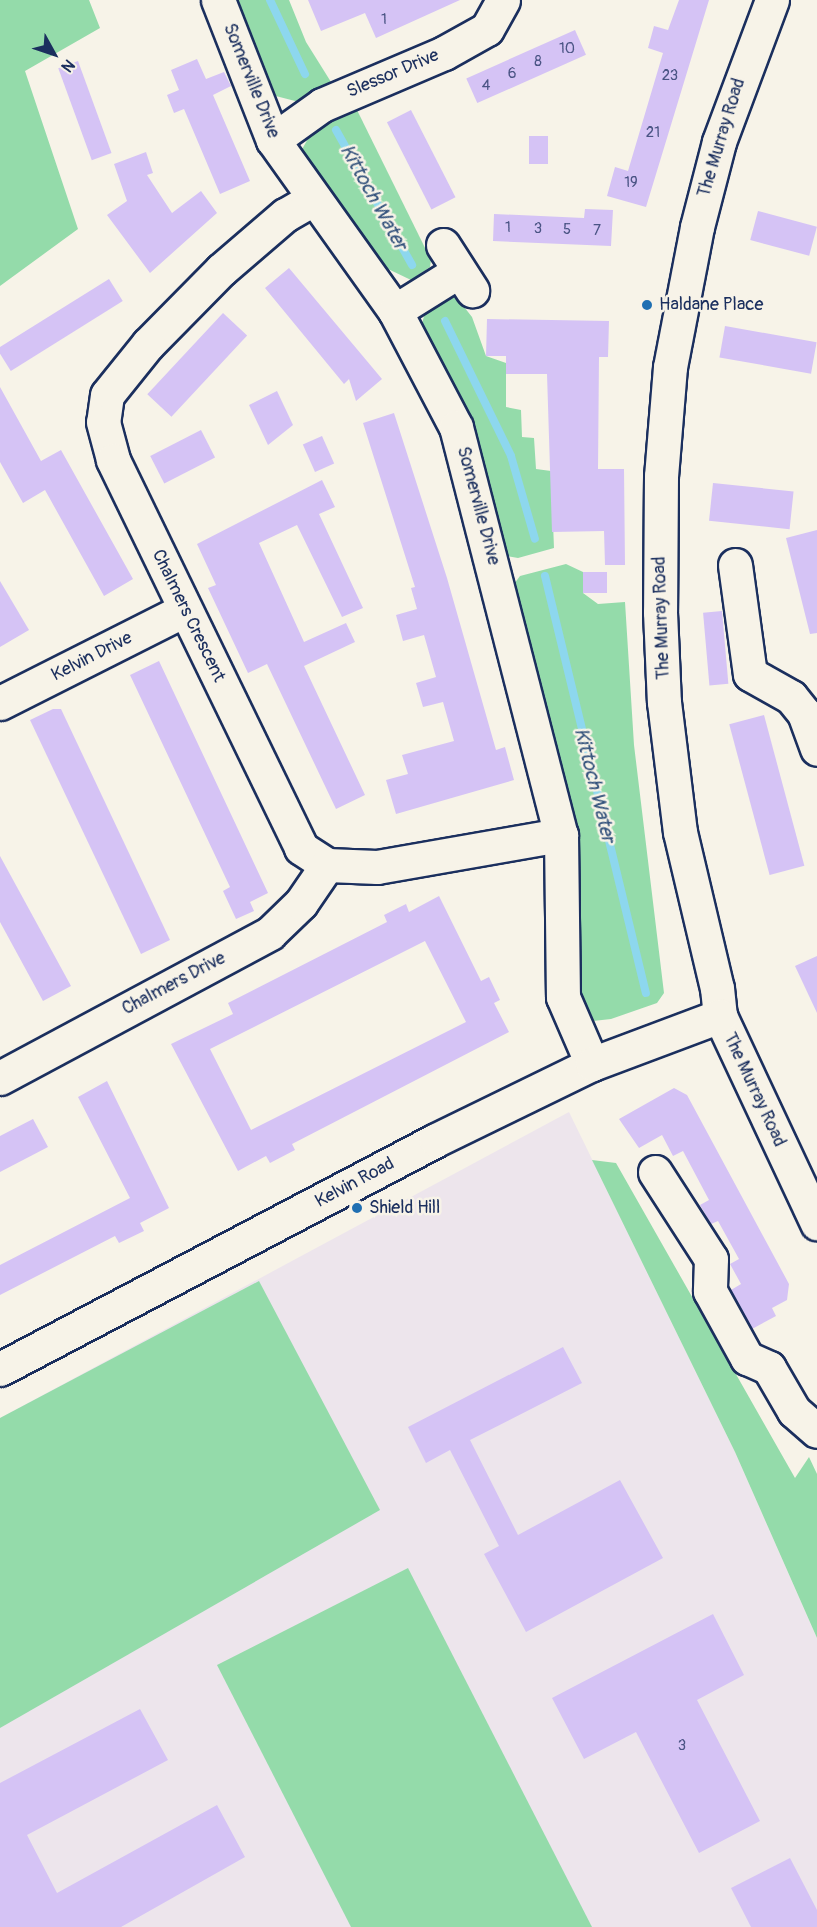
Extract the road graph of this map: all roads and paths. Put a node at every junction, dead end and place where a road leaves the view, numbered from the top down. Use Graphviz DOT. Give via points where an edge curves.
graph roads {
  1 [pos="218,0"];
  2 [pos="503,0"];
  3 [pos="772,0"];
  4 [pos="273,140"];
  5 [pos="313,199"];
  6 [pos="458,268"];
  7 [pos="395,311"];
  8 [pos="735,565"];
  9 [pos="184,610"];
  10 [pos="0,704"];
  11 [pos="817,749"];
  12 [pos="561,835"];
  13 [pos="327,865"];
  14 [pos="720,1016"];
  15 [pos="592,1064"];
  16 [pos="0,1078"];
  17 [pos="655,1172"];
  18 [pos="817,1223"];
  19 [pos="0,1369"];
  20 [pos="817,1431"];
  1 -- 4 [label="street, Somerville Drive"];
  2 -- 4 [label="street, Slessor Drive" via="487,29 444,53 322,105"];
  3 -- 14 [label="street, The Murray Road" via="719,142 697,227 669,367 661,476 664,702 680,832 717,988"];
  4 -- 5 [label="street, Somerville Drive"];
  5 -- 7 [label="street, Somerville Drive"];
  5 -- 9 [label="street, Chalmers Crescent" via="285,215 221,270 148,344 107,395 103,422 113,459"];
  6 -- 7 [label="street"];
  7 -- 12 [label="street, Somerville Drive" via="456,427"];
  8 -- 11 [label="street" via="750,674 791,697 804,713"];
  9 -- 10 [label="street, Kelvin Drive"];
  9 -- 13 [label="street, Chalmers Crescent" via="301,848"];
  12 -- 13 [label="street" via="377,867"];
  12 -- 15 [label="street, Somerville Drive" via="563,998"];
  13 -- 16 [label="street, Chalmers Drive" via="301,903 270,933"];
  14 -- 15 [label="street, Kelvin Road"];
  14 -- 18 [label="street, The Murray Road"];
  15 -- 19 [label="street, Kelvin Road" via="436,1140"];
  17 -- 20 [label="street" via="711,1259 710,1291 747,1358 769,1368 794,1411"];
}
